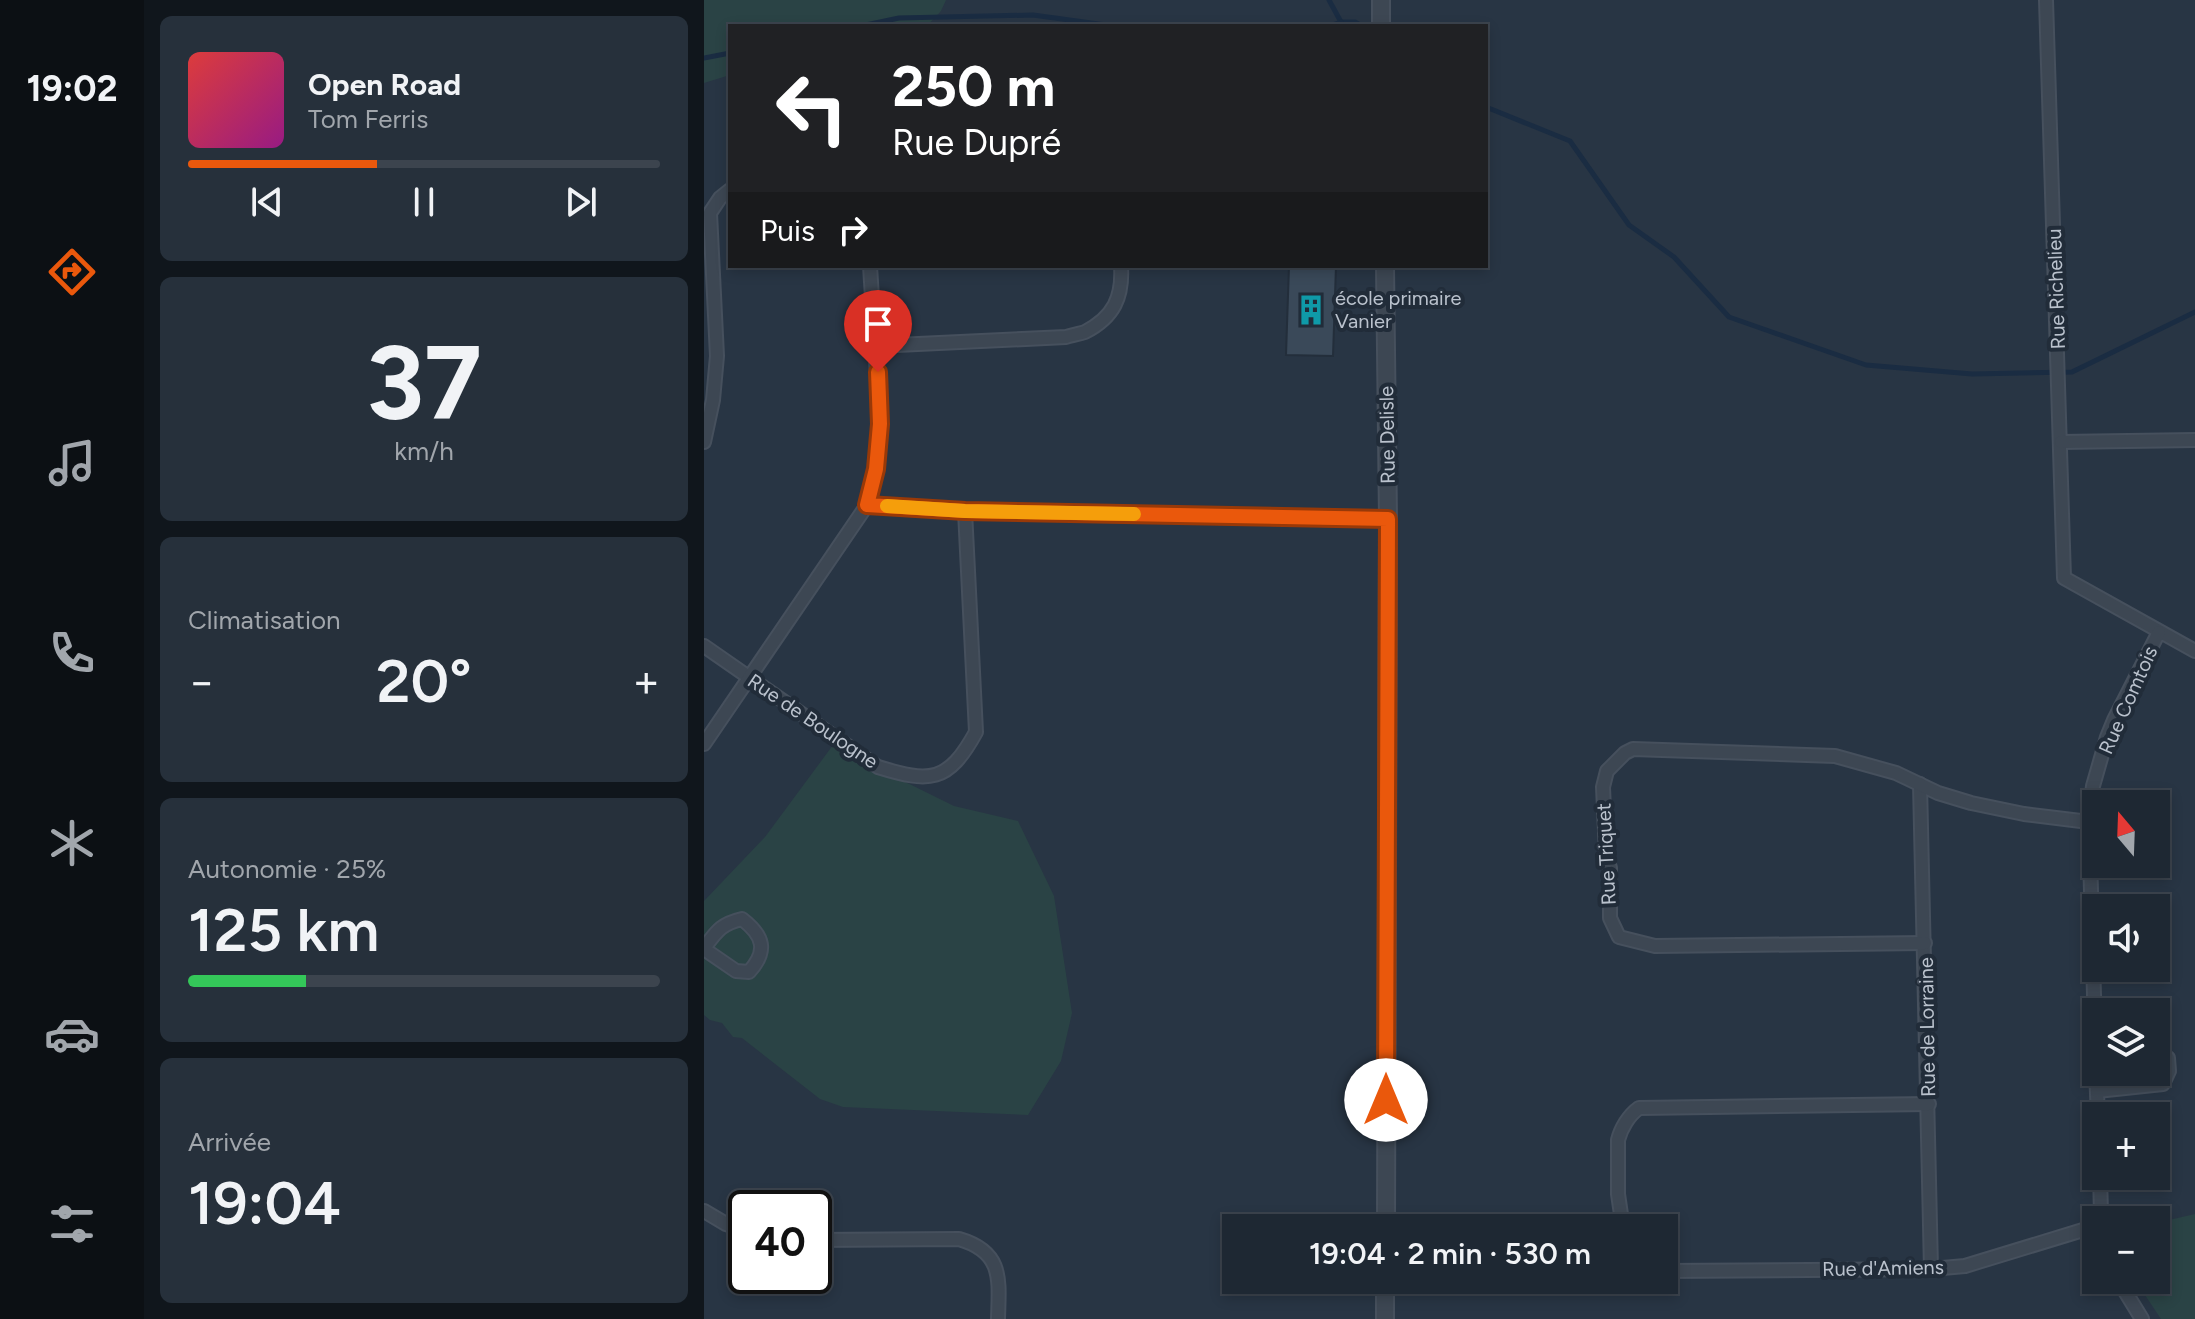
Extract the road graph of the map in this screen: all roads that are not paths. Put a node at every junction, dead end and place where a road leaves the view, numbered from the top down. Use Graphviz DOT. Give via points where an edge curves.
graph roads {
  1 [pos="1381,0"];
  2 [pos="2046,0"];
  3 [pos="1381,24"];
  4 [pos="728,192"];
  5 [pos="870,268"];
  6 [pos="1121,268"];
  7 [pos="1385,268"];
  8 [pos="876,346"];
  9 [pos="2195,440"];
  10 [pos="704,442"];
  11 [pos="2061,442"];
  12 [pos="867,505"];
  13 [pos="965,511"];
  14 [pos="1388,519"];
  15 [pos="2159,632"];
  16 [pos="704,646"];
  17 [pos="2195,651"];
  18 [pos="749,678"];
  19 [pos="704,744"];
  20 [pos="1920,784"];
  21 [pos="2093,790"];
  22 [pos="2082,821"];
  23 [pos="2091,878"];
  24 [pos="1925,943"];
  25 [pos="704,948"];
  26 [pos="2094,998"];
  27 [pos="2097,1086"];
  28 [pos="2144,1086"];
  29 [pos="2097,1091"];
  30 [pos="2097,1102"];
  31 [pos="1929,1104"];
  32 [pos="704,1211"];
  33 [pos="1386,1214"];
  34 [pos="1621,1214"];
  35 [pos="728,1225"];
  36 [pos="2082,1230"];
  37 [pos="832,1240"];
  38 [pos="1931,1269"];
  39 [pos="1678,1271"];
  40 [pos="1385,1294"];
  41 [pos="2127,1294"];
  42 [pos="998,1319"];
  43 [pos="1385,1319"];
  44 [pos="2142,1319"];
  1 -- 3 [label="street"];
  2 -- 11 [label="street, Rue Richelieu"];
  4 -- 10 [label="street" via="710,213 717,356"];
  5 -- 8 [label="street"];
  6 -- 8 [label="street" via="1122,287 1113,310 1082,334"];
  7 -- 14 [label="street, Rue Delisle"];
  8 -- 12 [label="street" via="880,424"];
  9 -- 11 [label="street"];
  11 -- 15 [label="street, Rue Richelieu" via="2064,578"];
  12 -- 13 [label="street"];
  12 -- 18 [label="street"];
  13 -- 14 [label="street"];
  13 -- 18 [label="street, Rue de Boulogne" via="976,732 963,756 945,770 926,777 903,776 878,767"];
  14 -- 33 [label="street, Rue Delisle"];
  15 -- 17 [label="street"];
  15 -- 21 [label="street, Rue Comtois" via="2110,728"];
  16 -- 18 [label="street, Rue de Boulogne"];
  18 -- 19 [label="street"];
  20 -- 22 [label="street, Rue Triquet" via="1971,803"];
  20 -- 24 [label="street, Rue de Lorraine"];
  20 -- 24 [label="street, Rue Triquet" via="1835,756 1633,749 1607,771 1603,787 1610,918 1619,937 1655,946"];
  23 -- 26 [label="street, Rue Comtois"];
  24 -- 31 [label="street, Rue de Lorraine"];
  25 -- 25 [label="street" via="736,971 749,972 760,960 757,932 742,919 717,931"];
  27 -- 29 [label="street"];
  28 -- 29 [label="street"];
  29 -- 30 [label="street"];
  31 -- 34 [label="street" via="1639,1108 1618,1140"];
  31 -- 38 [label="street, Rue de Lorraine"];
  32 -- 35 [label="street"];
  36 -- 38 [label="street, Rue d'Amiens" via="1965,1266"];
  37 -- 42 [label="street" via="970,1242 990,1257 999,1276"];
  38 -- 39 [label="street, Rue d'Amiens"];
  40 -- 43 [label="street"];
  41 -- 44 [label="street"];
}
